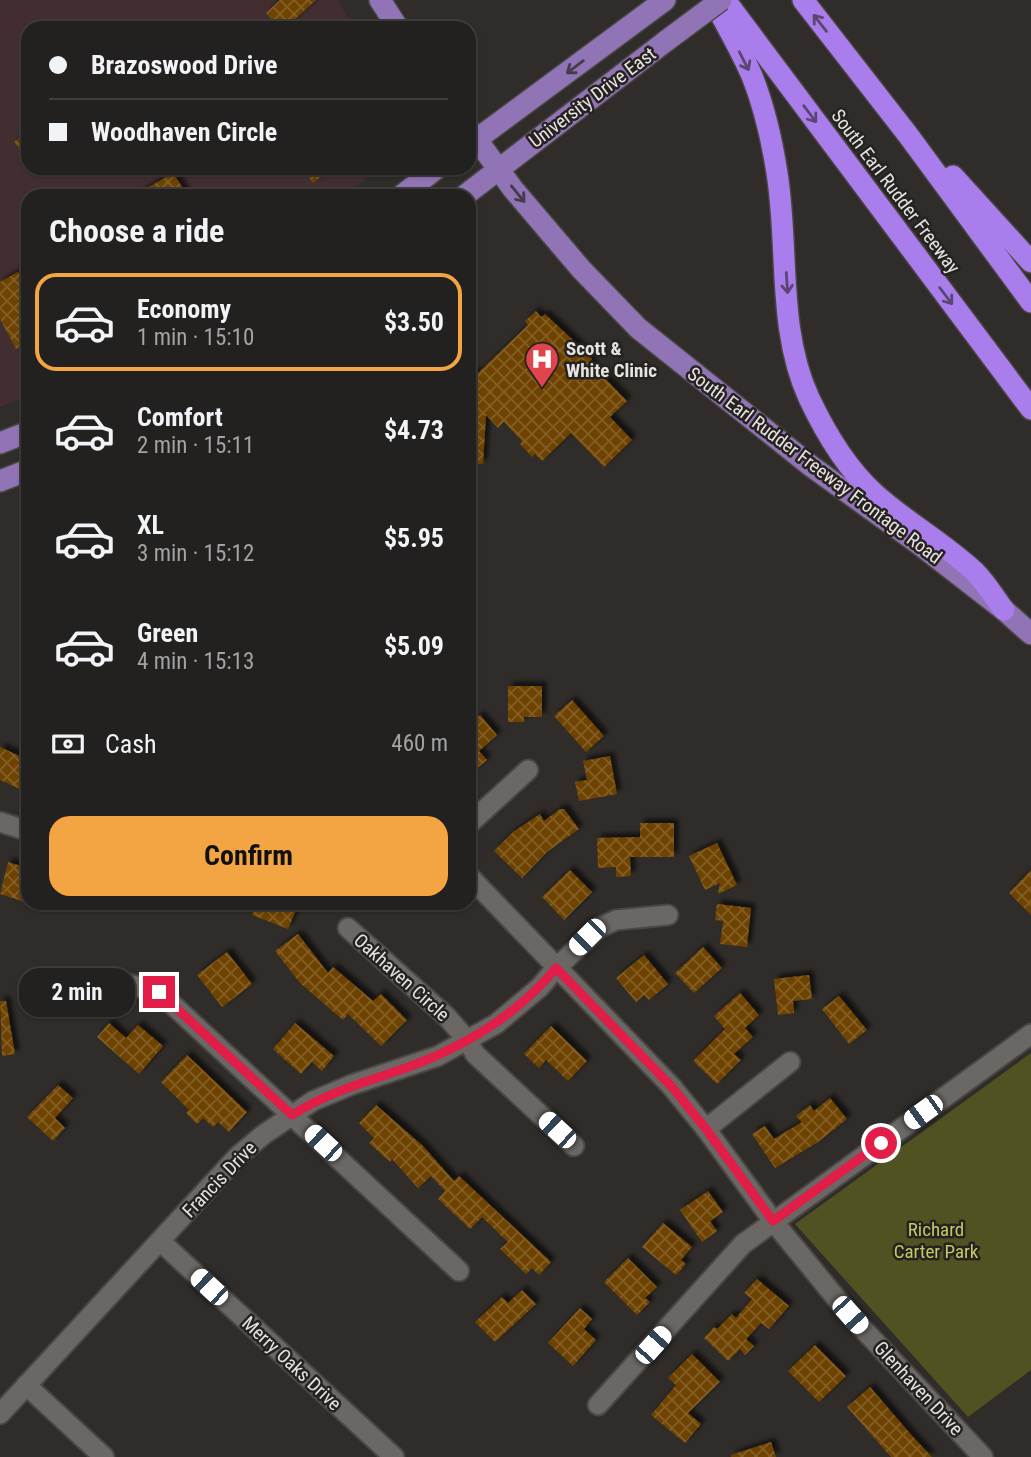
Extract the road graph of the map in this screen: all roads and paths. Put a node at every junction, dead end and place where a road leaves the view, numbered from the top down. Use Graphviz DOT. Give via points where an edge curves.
graph roads {
  1 [pos="380,0"];
  2 [pos="665,0"];
  3 [pos="713,0"];
  4 [pos="723,0"];
  5 [pos="803,0"];
  6 [pos="394,21"];
  7 [pos="476,135"];
  8 [pos="908,135"];
  9 [pos="476,143"];
  10 [pos="499,169"];
  11 [pos="418,175"];
  12 [pos="428,175"];
  13 [pos="407,189"];
  14 [pos="410,189"];
  15 [pos="473,189"];
  16 [pos="1031,262"];
  17 [pos="1031,302"];
  18 [pos="1031,409"];
  19 [pos="21,435"];
  20 [pos="0,443"];
  21 [pos="21,473"];
  22 [pos="0,481"];
  23 [pos="1004,610"];
  24 [pos="1031,634"];
  25 [pos="528,770"];
  26 [pos="476,818"];
  27 [pos="0,822"];
  28 [pos="21,829"];
  29 [pos="476,883"];
  30 [pos="668,915"];
  31 [pos="348,928"];
  32 [pos="556,968"];
  33 [pos="128,984"];
  34 [pos="1031,1034"];
  35 [pos="468,1041"];
  36 [pos="790,1062"];
  37 [pos="292,1115"];
  38 [pos="706,1129"];
  39 [pos="574,1146"];
  40 [pos="773,1221"];
  41 [pos="160,1241"];
  42 [pos="459,1272"];
  43 [pos="26,1385"];
  44 [pos="598,1405"];
  45 [pos="0,1414"];
  46 [pos="104,1457"];
  47 [pos="394,1457"];
  48 [pos="983,1457"];
  1 -- 6 [label="main road"];
  2 -- 7 [label="main road, University Drive East, one-way"];
  3 -- 23 [label="highway, one-way" via="752,75 769,131 783,226 790,330 796,368 810,400 835,446 874,493 976,573"];
  4 -- 10 [label="main road, University Drive East, bridge"];
  4 -- 18 [label="highway, South Earl Rudder Freeway, one-way"];
  8 -- 5 [label="highway, one-way"];
  8 -- 16 [label="highway" via="953,176"];
  8 -- 17 [label="highway"];
  9 -- 10 [label="main road, South Earl Rudder Freeway Frontage Road"];
  10 -- 15 [label="main road, University Drive East"];
  10 -- 23 [label="main road, South Earl Rudder Freeway Frontage Road, one-way" via="581,269 638,328 811,466"];
  11 -- 13 [label="main road"];
  12 -- 14 [label="main road"];
  19 -- 20 [label="main road"];
  21 -- 22 [label="main road"];
  23 -- 24 [label="main road, South Earl Rudder Freeway Frontage Road"];
  25 -- 26 [label="street"];
  27 -- 28 [label="street"];
  29 -- 32 [label="street, Glenhaven Drive"];
  30 -- 32 [label="street, Francis Drive" via="616,920 598,928"];
  31 -- 35 [label="street, Oakhaven Circle"];
  32 -- 35 [label="street, Francis Drive" via="524,1002"];
  32 -- 38 [label="street, Glenhaven Drive" via="672,1087"];
  33 -- 37 [label="street" via="159,992"];
  34 -- 40 [label="street"];
  35 -- 37 [label="street, Francis Drive" via="351,1085"];
  35 -- 39 [label="street, Oakhaven Circle" via="475,1054"];
  36 -- 38 [label="street"];
  37 -- 41 [label="street, Francis Drive" via="238,1156"];
  37 -- 42 [label="street"];
  38 -- 40 [label="street, Glenhaven Drive"];
  40 -- 44 [label="street" via="743,1244"];
  40 -- 48 [label="street, Glenhaven Drive" via="850,1315"];
  41 -- 43 [label="street, Francis Drive"];
  41 -- 47 [label="street, Merry Oaks Drive"];
  43 -- 45 [label="street, Francis Drive"];
  43 -- 46 [label="street"];
}
